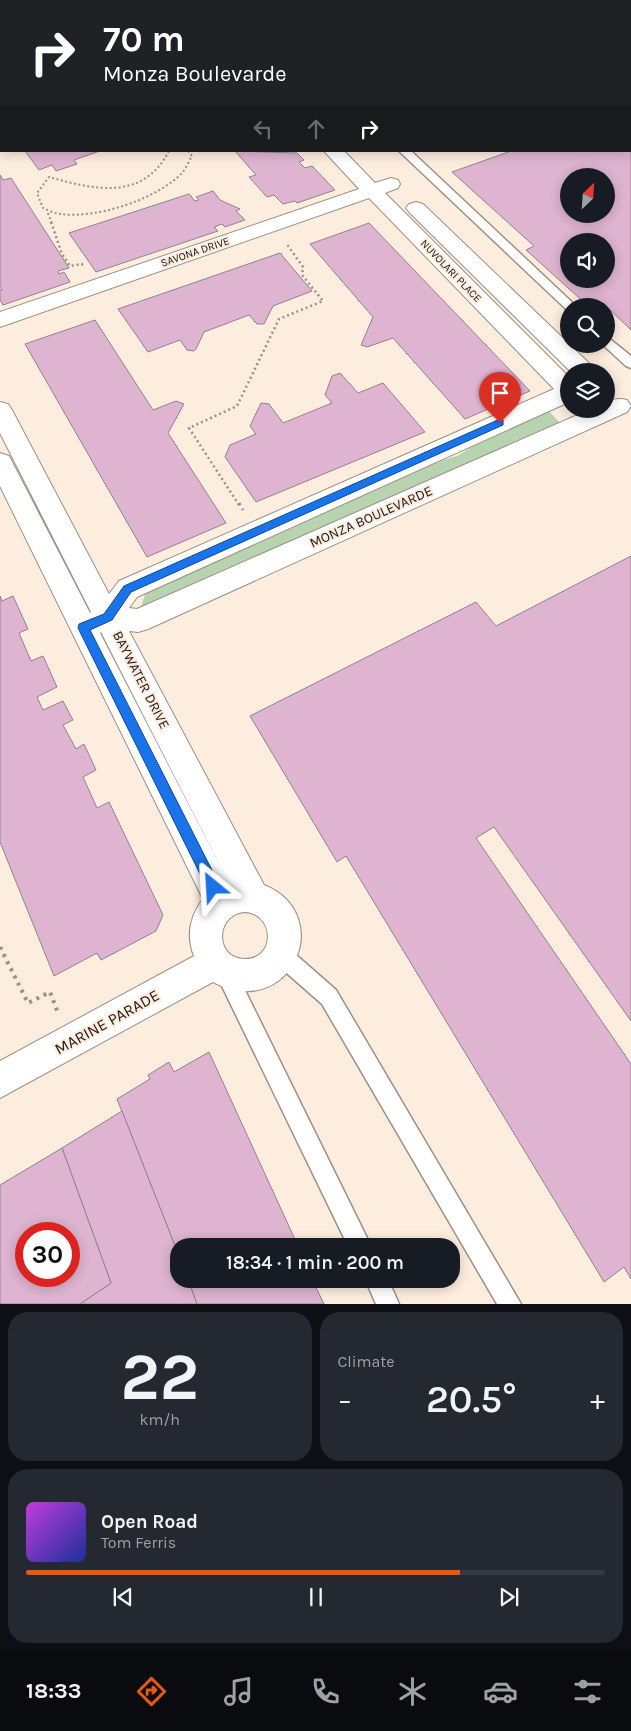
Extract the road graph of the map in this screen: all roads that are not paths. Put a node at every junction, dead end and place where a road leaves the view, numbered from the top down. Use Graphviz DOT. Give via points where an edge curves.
graph roads {
  1 [pos="334,152"];
  2 [pos="358,152"];
  3 [pos="405,152"];
  4 [pos="382,188"];
  5 [pos="561,298"];
  6 [pos="0,320"];
  7 [pos="615,348"];
  8 [pos="574,363"];
  9 [pos="631,363"];
  10 [pos="560,381"];
  11 [pos="560,395"];
  12 [pos="0,410"];
  13 [pos="574,418"];
  14 [pos="0,462"];
  15 [pos="20,498"];
  16 [pos="96,622"];
  17 [pos="253,897"];
  18 [pos="222,904"];
  19 [pos="280,954"];
  20 [pos="220,968"];
  21 [pos="0,1080"];
  22 [pos="356,1238"];
  23 [pos="380,1288"];
  24 [pos="388,1304"];
  25 [pos="510,1304"];
  1 -- 4 [label="street, NUVOLARI PLACE"];
  2 -- 4 [label="street, NUVOLARI PLACE"];
  3 -- 5 [label="lane"];
  4 -- 6 [label="street, SAVONA DRIVE"];
  4 -- 8 [label="street, NUVOLARI PLACE"];
  4 -- 10 [label="street, NUVOLARI PLACE"];
  7 -- 9 [label="lane"];
  11 -- 16 [label="street" via="128,589"];
  12 -- 15 [label="street, BAYWATER DRIVE"];
  13 -- 16 [label="street, MONZA BOULEVARDE" via="138,621"];
  14 -- 15 [label="street, BAYWATER DRIVE"];
  15 -- 16 [label="street, BAYWATER DRIVE"];
  16 -- 17 [label="street, BAYWATER DRIVE"];
  16 -- 18 [label="street, BAYWATER DRIVE"];
  17 -- 18 [label="street" via="242,896"];
  17 -- 19 [label="street" via="274,907 281,918 284,942"];
  18 -- 20 [label="street" via="213,914 206,932 208,952"];
  19 -- 20 [label="street" via="273,965 250,976 238,977"];
  19 -- 25 [label="lane" via="329,997"];
  20 -- 21 [label="street, MARINE PARADE" via="69,1042"];
  20 -- 22 [label="lane"];
  23 -- 24 [label="lane"];
}
